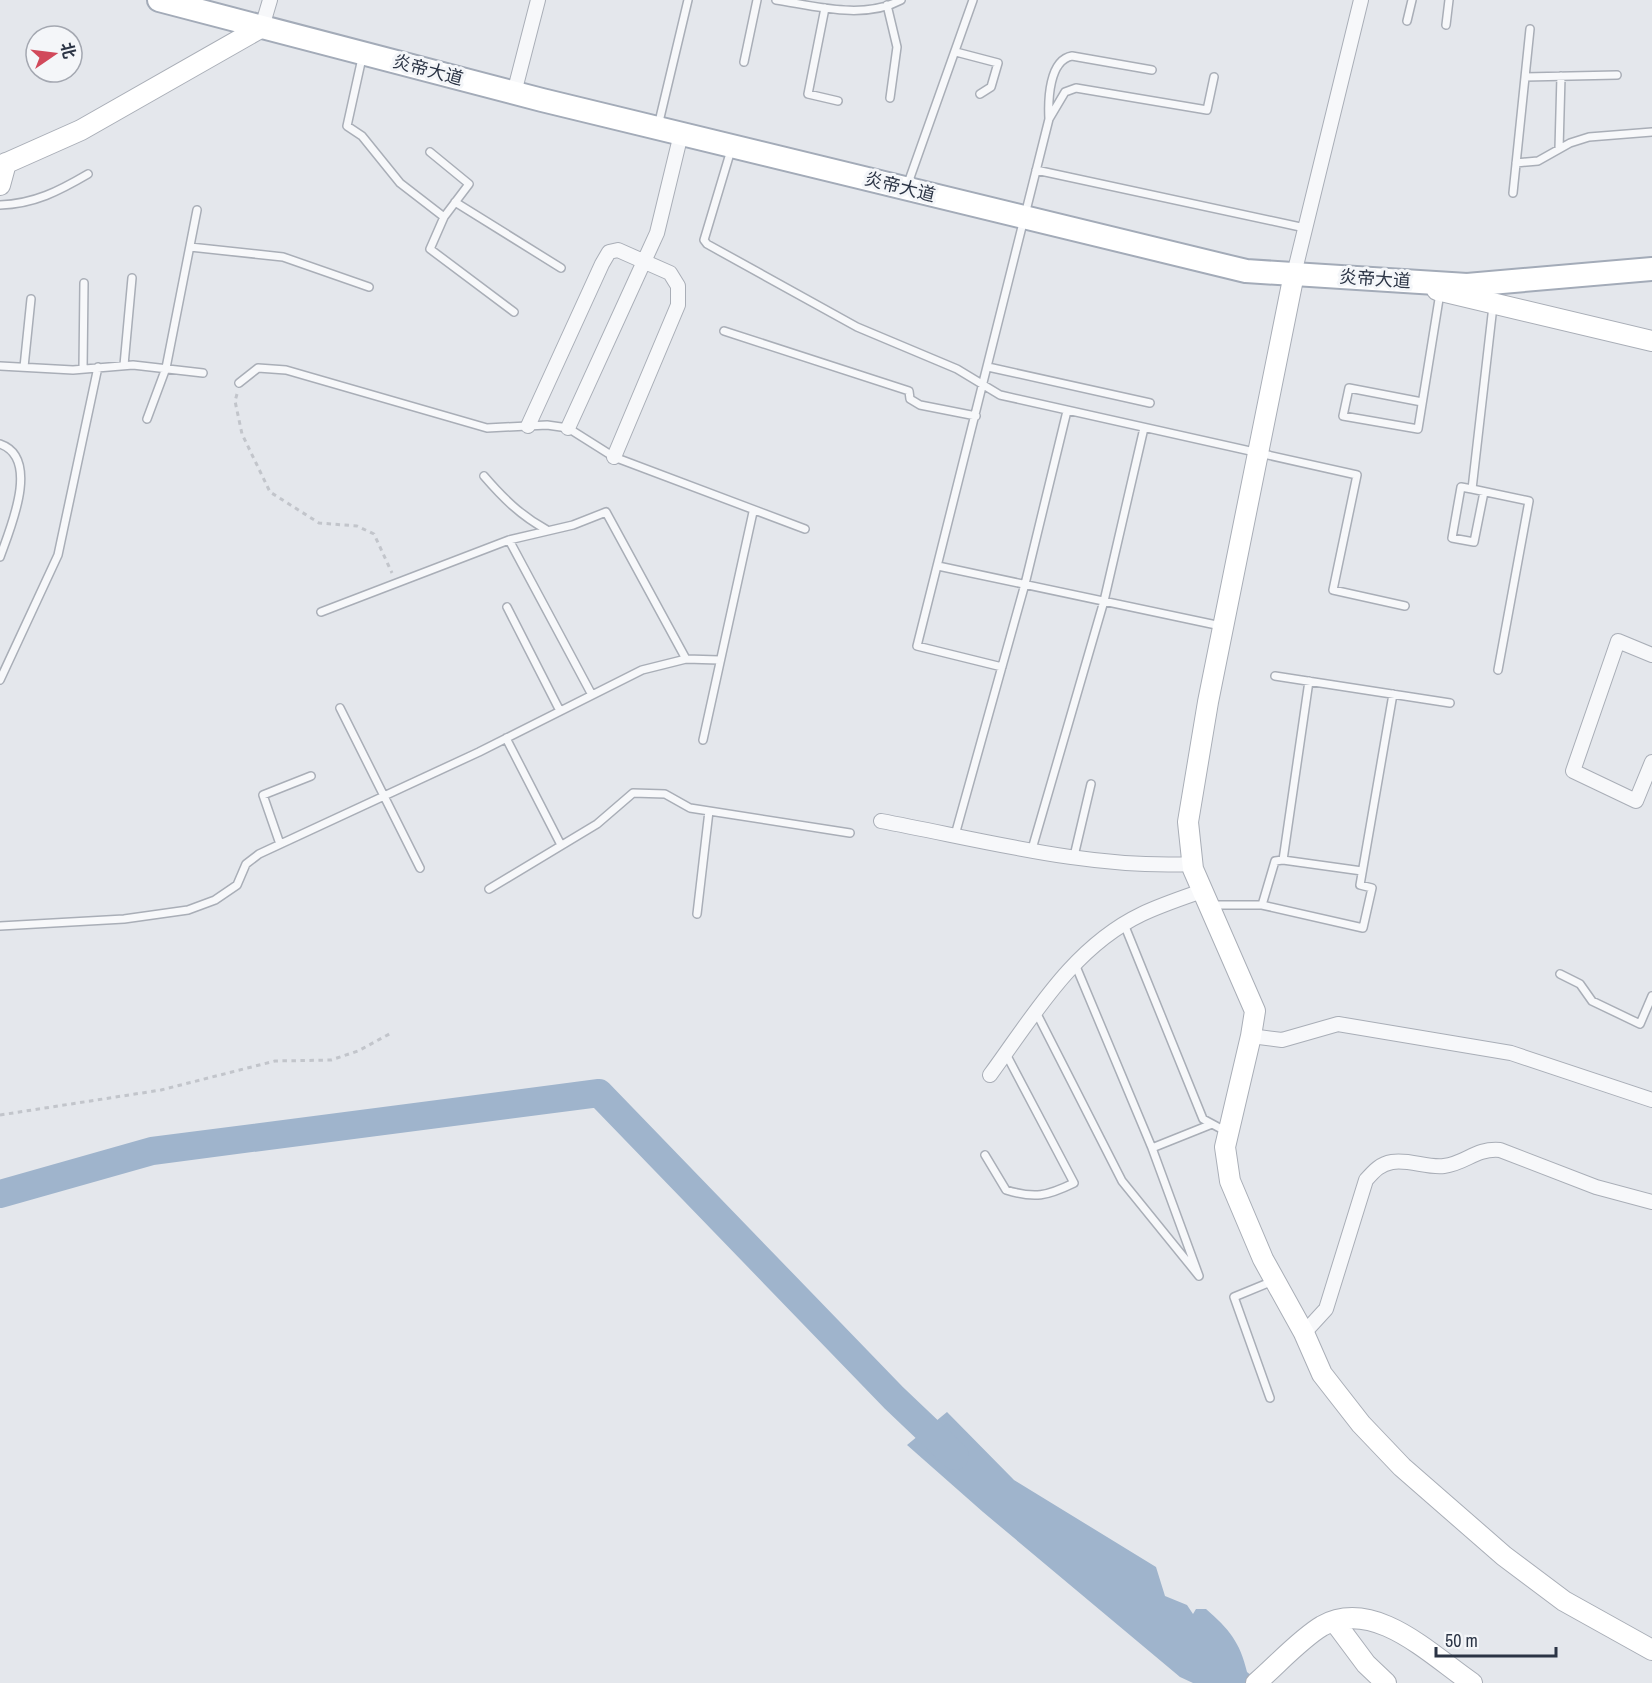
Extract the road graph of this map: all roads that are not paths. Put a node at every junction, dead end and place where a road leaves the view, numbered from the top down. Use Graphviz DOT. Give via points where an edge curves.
graph roads {
  1 [pos="159,0"];
  2 [pos="270,0"];
  3 [pos="538,0"];
  4 [pos="688,0"];
  5 [pos="757,0"];
  6 [pos="776,0"];
  7 [pos="901,0"];
  8 [pos="973,0"];
  9 [pos="1361,0"];
  10 [pos="1412,0"];
  11 [pos="1449,0"];
  12 [pos="785,1"];
  13 [pos="887,5"];
  14 [pos="825,8"];
  15 [pos="1407,21"];
  16 [pos="1446,25"];
  17 [pos="262,27"];
  18 [pos="1530,29"];
  19 [pos="956,52"];
  20 [pos="363,53"];
  21 [pos="744,62"];
  22 [pos="1152,70"];
  23 [pos="1617,75"];
  24 [pos="1561,76"];
  25 [pos="1214,77"];
  26 [pos="1525,77"];
  27 [pos="514,93"];
  28 [pos="980,94"];
  29 [pos="890,98"];
  30 [pos="838,101"];
  31 [pos="1049,119"];
  32 [pos="657,128"];
  33 [pos="1652,132"];
  34 [pos="681,134"];
  35 [pos="732,146"];
  36 [pos="1559,149"];
  37 [pos="430,152"];
  38 [pos="1516,163"];
  39 [pos="3,164"];
  40 [pos="1036,170"];
  41 [pos="88,174"];
  42 [pos="0,185"];
  43 [pos="906,189"];
  44 [pos="1513,193"];
  45 [pos="456,202"];
  46 [pos="0,205"];
  47 [pos="197,210"];
  48 [pos="444,217"];
  49 [pos="1024,217"];
  50 [pos="1305,228"];
  51 [pos="190,247"];
  52 [pos="644,261"];
  53 [pos="561,268"];
  54 [pos="1652,269"];
  55 [pos="1294,274"];
  56 [pos="132,279"];
  57 [pos="1400,281"];
  58 [pos="84,283"];
  59 [pos="369,287"];
  60 [pos="1441,291"];
  61 [pos="31,299"];
  62 [pos="1494,303"];
  63 [pos="514,312"];
  64 [pos="724,331"];
  65 [pos="1652,341"];
  66 [pos="124,365"];
  67 [pos="0,366"];
  68 [pos="24,367"];
  69 [pos="98,367"];
  70 [pos="988,367"];
  71 [pos="166,368"];
  72 [pos="83,369"];
  73 [pos="203,373"];
  74 [pos="239,383"];
  75 [pos="984,385"];
  76 [pos="1422,402"];
  77 [pos="1150,403"];
  78 [pos="1067,411"];
  79 [pos="976,416"];
  80 [pos="147,419"];
  81 [pos="528,426"];
  82 [pos="568,428"];
  83 [pos="1144,428"];
  84 [pos="0,444"];
  85 [pos="1258,453"];
  86 [pos="614,456"];
  87 [pos="483,476"];
  88 [pos="1472,489"];
  89 [pos="1484,492"];
  90 [pos="753,512"];
  91 [pos="805,529"];
  92 [pos="547,530"];
  93 [pos="509,540"];
  94 [pos="0,557"];
  95 [pos="938,566"];
  96 [pos="1025,584"];
  97 [pos="1104,601"];
  98 [pos="1405,606"];
  99 [pos="507,607"];
  100 [pos="321,612"];
  101 [pos="1223,627"];
  102 [pos="1652,654"];
  103 [pos="686,660"];
  104 [pos="719,660"];
  105 [pos="1002,667"];
  106 [pos="1498,670"];
  107 [pos="1275,676"];
  108 [pos="0,681"];
  109 [pos="1309,681"];
  110 [pos="1393,694"];
  111 [pos="592,695"];
  112 [pos="1450,703"];
  113 [pos="340,708"];
  114 [pos="560,711"];
  115 [pos="506,738"];
  116 [pos="703,740"];
  117 [pos="1652,762"];
  118 [pos="311,776"];
  119 [pos="1091,784"];
  120 [pos="384,796"];
  121 [pos="708,811"];
  122 [pos="882,821"];
  123 [pos="850,832"];
  124 [pos="955,835"];
  125 [pos="280,844"];
  126 [pos="561,845"];
  127 [pos="1032,849"];
  128 [pos="1074,856"];
  129 [pos="1283,860"];
  130 [pos="1192,864"];
  131 [pos="420,868"];
  132 [pos="1362,871"];
  133 [pos="489,889"];
  134 [pos="1205,898"];
  135 [pos="1262,905"];
  136 [pos="697,914"];
  137 [pos="1124,924"];
  138 [pos="0,926"];
  139 [pos="1074,962"];
  140 [pos="1560,974"];
  141 [pos="1652,996"];
  142 [pos="1036,1012"];
  143 [pos="1251,1036"];
  144 [pos="1006,1054"];
  145 [pos="990,1075"];
  146 [pos="1652,1100"];
  147 [pos="1220,1129"];
  148 [pos="1152,1148"];
  149 [pos="985,1155"];
  150 [pos="1652,1202"];
  151 [pos="1275,1281"];
  152 [pos="1304,1333"];
  153 [pos="1270,1398"];
  154 [pos="1334,1622"];
  155 [pos="1652,1650"];
  156 [pos="1256,1683"];
  157 [pos="1386,1683"];
  158 [pos="1472,1683"];
  1 -- 17 [label="main road, 炎帝大道"];
  2 -- 17 [label="street"];
  3 -- 27 [label="street"];
  4 -- 32 [label="lane"];
  5 -- 21 [label="lane"];
  6 -- 12 [label="lane"];
  7 -- 13 [label="lane"];
  8 -- 19 [label="lane"];
  9 -- 50 [label="street"];
  10 -- 15 [label="lane"];
  11 -- 16 [label="lane"];
  12 -- 14 [label="lane"];
  13 -- 14 [label="lane" via="868,10"];
  13 -- 29 [label="lane" via="897,47"];
  14 -- 30 [label="lane" via="808,94"];
  17 -- 20 [label="main road, 炎帝大道"];
  17 -- 39 [label="main road" via="81,130"];
  18 -- 26 [label="lane"];
  19 -- 28 [label="lane" via="998,63 991,87"];
  19 -- 43 [label="lane"];
  20 -- 27 [label="main road, 炎帝大道"];
  20 -- 48 [label="lane" via="347,126 362,136 400,183"];
  22 -- 31 [label="lane" via="1064,57 1057,65 1051,88"];
  23 -- 24 [label="lane"];
  24 -- 26 [label="lane"];
  24 -- 36 [label="lane"];
  25 -- 31 [label="lane" via="1207,110 1076,88 1065,92"];
  26 -- 38 [label="lane"];
  27 -- 32 [label="main road, 炎帝大道"];
  31 -- 40 [label="lane"];
  32 -- 34 [label="main road, 炎帝大道"];
  33 -- 36 [label="lane" via="1589,137"];
  34 -- 35 [label="main road, 炎帝大道"];
  34 -- 52 [label="street" via="657,233"];
  35 -- 43 [label="main road, 炎帝大道"];
  35 -- 75 [label="lane" via="704,240 707,244 857,327 957,369"];
  36 -- 38 [label="lane" via="1538,161"];
  37 -- 45 [label="lane" via="469,184"];
  38 -- 44 [label="lane"];
  39 -- 42 [label="main road"];
  40 -- 49 [label="lane"];
  40 -- 50 [label="lane"];
  41 -- 46 [label="lane" via="52,195"];
  43 -- 49 [label="main road, 炎帝大道"];
  45 -- 48 [label="lane"];
  45 -- 53 [label="lane"];
  47 -- 51 [label="lane"];
  48 -- 63 [label="lane" via="430,249"];
  49 -- 55 [label="main road, 炎帝大道" via="1246,272"];
  49 -- 70 [label="lane"];
  50 -- 55 [label="street"];
  51 -- 59 [label="lane" via="283,257"];
  51 -- 71 [label="lane"];
  52 -- 81 [label="street" via="618,250 609,252"];
  52 -- 82 [label="street"];
  52 -- 86 [label="street" via="670,273 678,286 678,304"];
  54 -- 57 [label="main road, 炎帝大道" via="1467,285"];
  55 -- 57 [label="main road, 炎帝大道"];
  55 -- 85 [label="main road"];
  56 -- 66 [label="lane"];
  57 -- 60 [label="main road"];
  58 -- 72 [label="lane"];
  60 -- 62 [label="main road"];
  60 -- 76 [label="lane"];
  61 -- 68 [label="lane"];
  62 -- 65 [label="main road"];
  62 -- 88 [label="lane"];
  64 -- 79 [label="lane" via="909,391 910,399 920,405"];
  66 -- 69 [label="lane"];
  66 -- 71 [label="lane"];
  67 -- 68 [label="lane"];
  68 -- 72 [label="lane"];
  69 -- 72 [label="lane"];
  69 -- 108 [label="lane" via="58,555"];
  70 -- 75 [label="lane"];
  70 -- 77 [label="lane"];
  71 -- 73 [label="lane"];
  71 -- 80 [label="lane"];
  74 -- 81 [label="lane" via="258,368 286,370 487,428"];
  75 -- 78 [label="lane" via="1000,395"];
  75 -- 79 [label="lane"];
  76 -- 76 [label="lane" via="1418,429 1343,416 1349,388"];
  78 -- 83 [label="lane"];
  78 -- 96 [label="lane"];
  79 -- 95 [label="lane"];
  81 -- 82 [label="lane"];
  82 -- 86 [label="lane"];
  83 -- 85 [label="lane"];
  83 -- 97 [label="lane"];
  84 -- 94 [label="lane" via="17,456 21,477 18,506"];
  85 -- 98 [label="lane" via="1357,475 1333,590"];
  85 -- 101 [label="main road"];
  86 -- 90 [label="lane"];
  87 -- 92 [label="lane" via="505,501"];
  88 -- 89 [label="lane"];
  88 -- 89 [label="lane" via="1461,487 1452,538 1474,542"];
  89 -- 106 [label="lane" via="1529,501"];
  90 -- 91 [label="lane"];
  90 -- 104 [label="lane"];
  92 -- 93 [label="lane"];
  92 -- 103 [label="lane" via="606,512"];
  93 -- 100 [label="lane"];
  93 -- 111 [label="lane"];
  95 -- 96 [label="lane"];
  95 -- 105 [label="lane" via="917,646"];
  96 -- 97 [label="lane"];
  96 -- 105 [label="lane"];
  97 -- 101 [label="lane"];
  97 -- 127 [label="lane"];
  99 -- 114 [label="lane"];
  101 -- 130 [label="main road" via="1188,822"];
  102 -- 117 [label="street" via="1618,642 1573,771 1636,801"];
  103 -- 104 [label="lane"];
  103 -- 111 [label="lane" via="642,670"];
  104 -- 116 [label="lane"];
  105 -- 124 [label="lane"];
  107 -- 109 [label="lane"];
  109 -- 110 [label="lane"];
  109 -- 129 [label="lane"];
  110 -- 112 [label="lane"];
  110 -- 132 [label="lane"];
  111 -- 114 [label="lane"];
  113 -- 120 [label="lane"];
  114 -- 115 [label="lane"];
  115 -- 120 [label="lane"];
  115 -- 126 [label="lane"];
  118 -- 125 [label="lane" via="263,795"];
  119 -- 128 [label="lane"];
  120 -- 125 [label="lane"];
  120 -- 131 [label="lane"];
  121 -- 123 [label="lane"];
  121 -- 126 [label="lane" via="690,808 665,794 633,793 597,824"];
  121 -- 136 [label="lane"];
  122 -- 124 [label="street"];
  124 -- 127 [label="street"];
  125 -- 138 [label="lane" via="246,864 237,885 215,900 188,910 124,919"];
  126 -- 133 [label="lane"];
  127 -- 128 [label="street"];
  128 -- 130 [label="street" via="1155,866"];
  129 -- 132 [label="lane"];
  129 -- 135 [label="lane" via="1275,861"];
  130 -- 134 [label="main road"];
  132 -- 135 [label="lane" via="1360,885 1372,888 1364,928"];
  134 -- 135 [label="lane"];
  134 -- 137 [label="street" via="1142,914"];
  134 -- 143 [label="main road" via="1254,1011"];
  137 -- 139 [label="street"];
  137 -- 147 [label="lane" via="1203,1119"];
  139 -- 142 [label="street"];
  139 -- 148 [label="lane"];
  140 -- 141 [label="lane" via="1580,984 1592,1001 1640,1024"];
  142 -- 144 [label="street"];
  142 -- 148 [label="lane" via="1122,1181 1199,1276"];
  143 -- 146 [label="street" via="1282,1040 1338,1024 1510,1053"];
  143 -- 147 [label="main road"];
  144 -- 145 [label="street"];
  144 -- 149 [label="lane" via="1074,1183 1048,1195 1026,1196 1006,1190"];
  147 -- 148 [label="lane"];
  147 -- 151 [label="main road" via="1230,1181"];
  150 -- 152 [label="street" via="1596,1187 1500,1150 1474,1152 1463,1162 1441,1167 1394,1162 1376,1168 1366,1180 1326,1309"];
  151 -- 152 [label="main road"];
  151 -- 153 [label="lane" via="1234,1297"];
  152 -- 155 [label="main road" via="1322,1374 1361,1424 1402,1467 1504,1556 1564,1601"];
  154 -- 156 [label="main road" via="1322,1626"];
  154 -- 157 [label="main road"];
  154 -- 158 [label="main road" via="1347,1616 1370,1619 1400,1633"];
}
